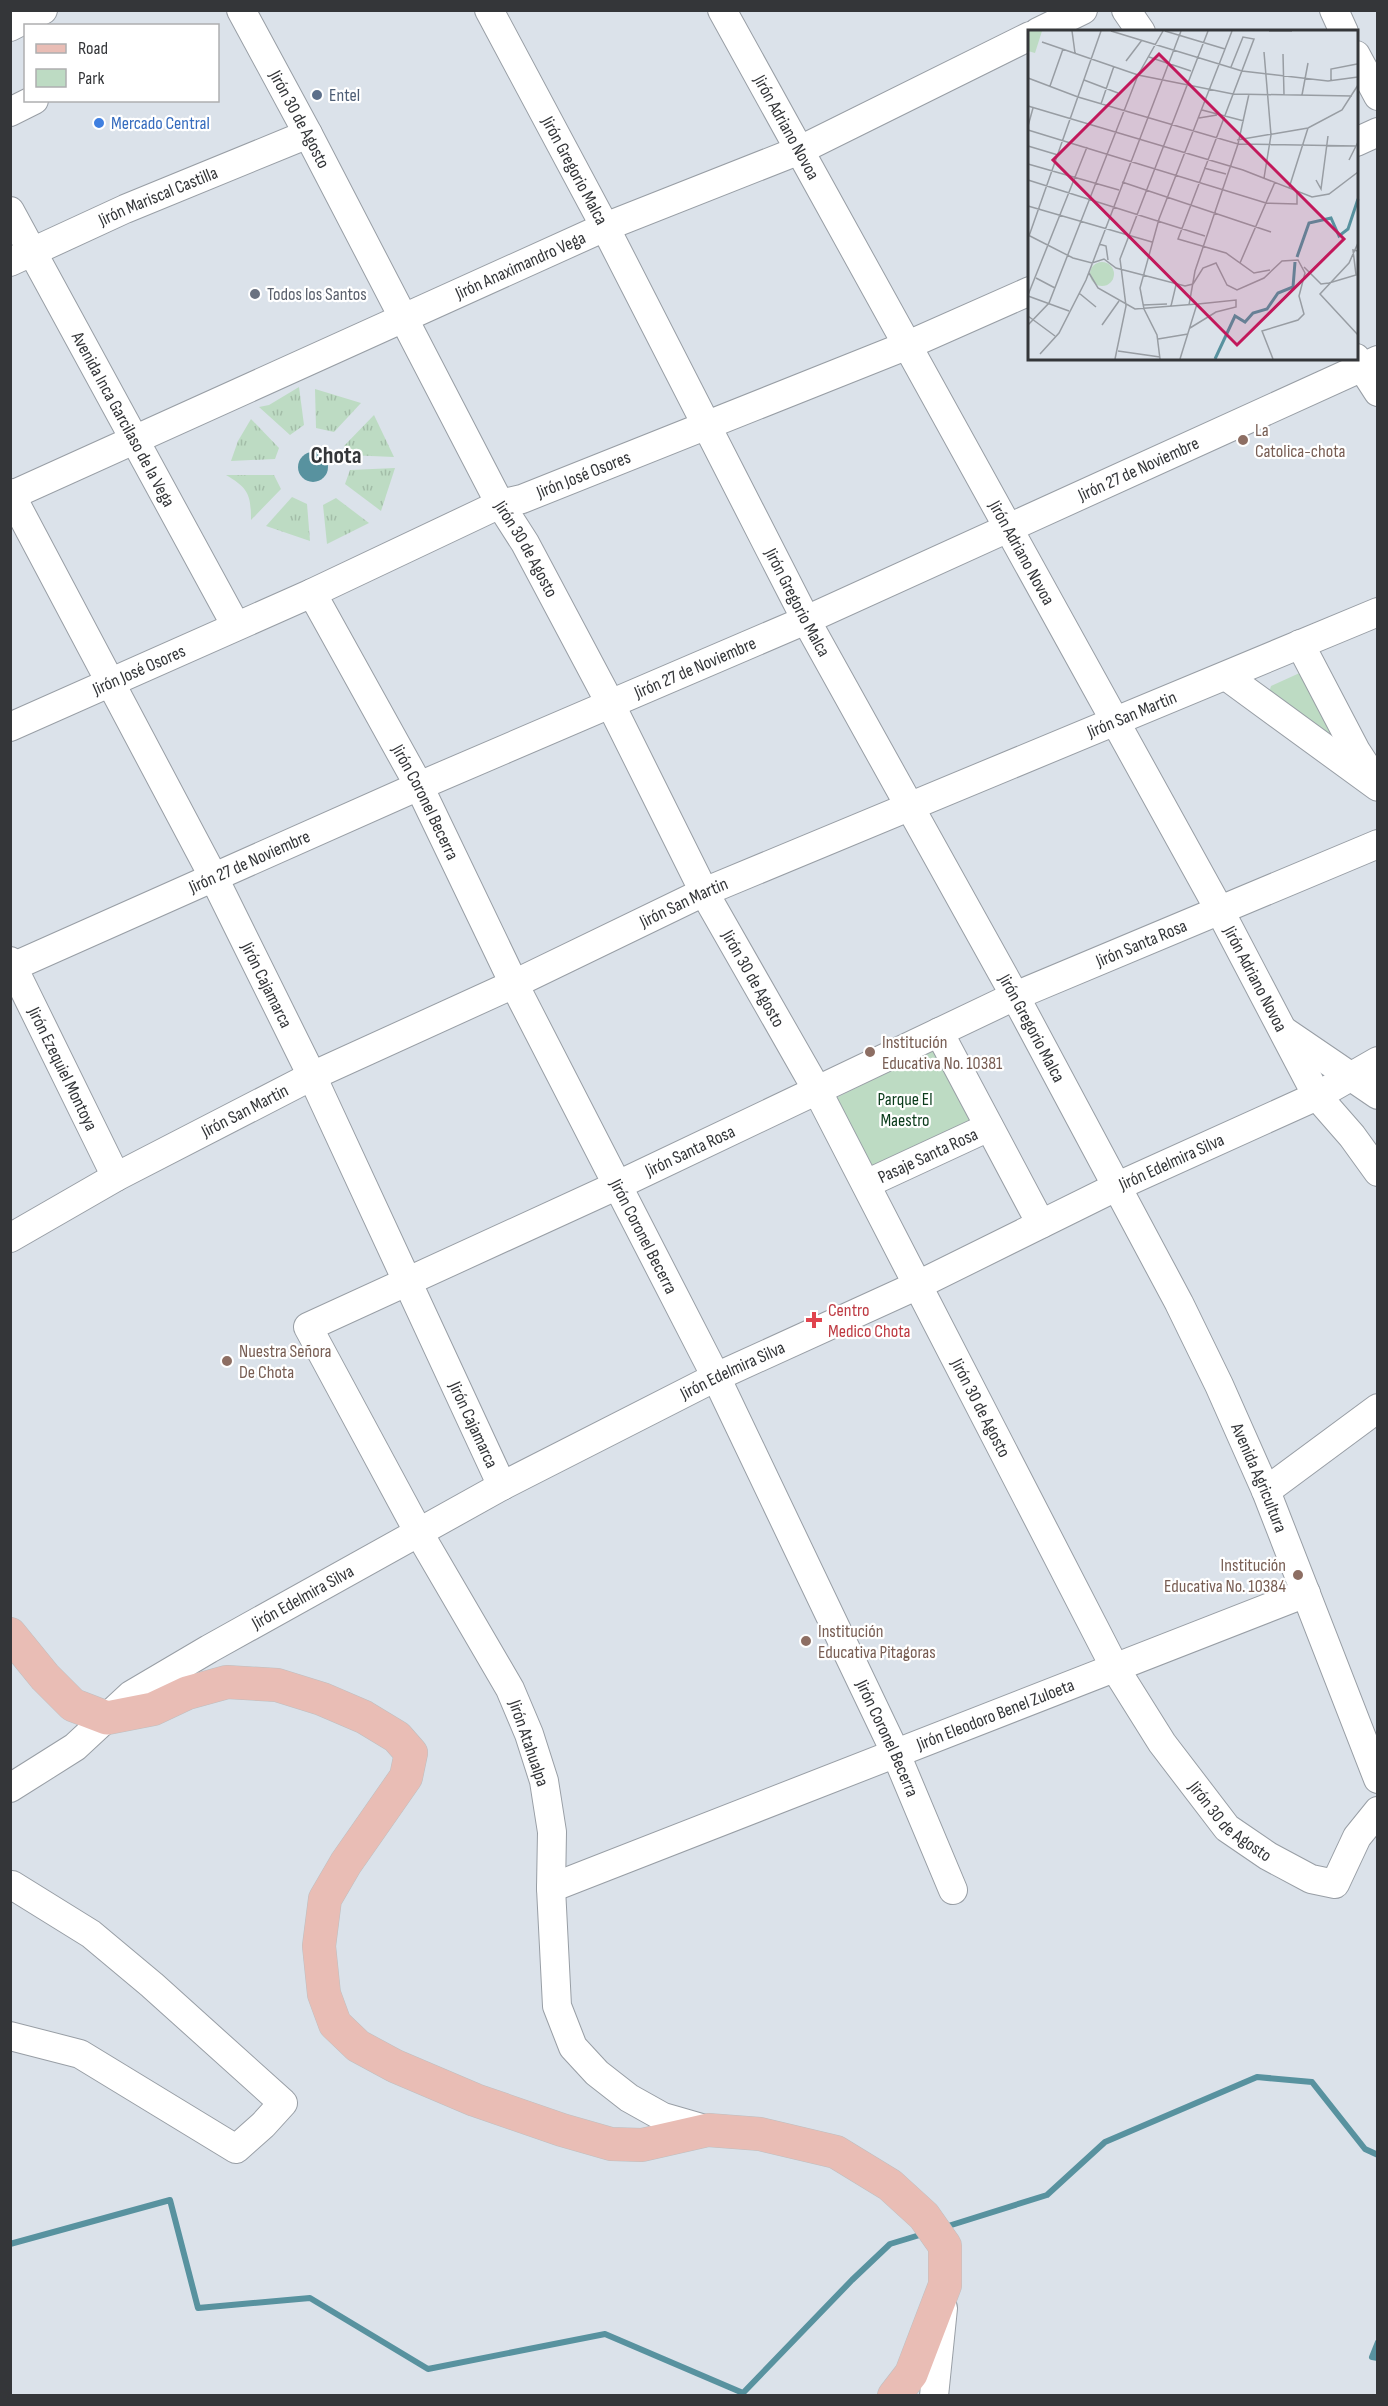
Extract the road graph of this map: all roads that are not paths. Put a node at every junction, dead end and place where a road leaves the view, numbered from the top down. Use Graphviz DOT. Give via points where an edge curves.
graph roads {
  1 [pos="44,10"];
  2 [pos="241,10"];
  3 [pos="489,10"];
  4 [pos="722,10"];
  5 [pos="1083,10"];
  6 [pos="1126,10"];
  7 [pos="1334,10"];
  8 [pos="10,27"];
  9 [pos="1042,30"];
  10 [pos="1140,30"];
  11 [pos="1343,30"];
  12 [pos="1028,36"];
  13 [pos="1358,59"];
  14 [pos="1377,96"];
  15 [pos="30,102"];
  16 [pos="10,112"];
  17 [pos="1377,132"];
  18 [pos="308,134"];
  19 [pos="1358,141"];
  20 [pos="800,150"];
  21 [pos="10,211"];
  22 [pos="605,226"];
  23 [pos="21,257"];
  24 [pos="1028,291"];
  25 [pos="403,317"];
  26 [pos="908,345"];
  27 [pos="1365,362"];
  28 [pos="1377,392"];
  29 [pos="708,425"];
  30 [pos="134,439"];
  31 [pos="11,495"];
  32 [pos="500,504"];
  33 [pos="1008,528"];
  34 [pos="312,593"];
  35 [pos="1377,612"];
  36 [pos="806,620"];
  37 [pos="236,626"];
  38 [pos="1300,644"];
  39 [pos="1226,676"];
  40 [pos="111,682"];
  41 [pos="610,703"];
  42 [pos="1115,722"];
  43 [pos="10,727"];
  44 [pos="1377,785"];
  45 [pos="419,786"];
  46 [pos="911,807"];
  47 [pos="1377,844"];
  48 [pos="214,878"];
  49 [pos="704,892"];
  50 [pos="1220,911"];
  51 [pos="11,965"];
  52 [pos="514,984"];
  53 [pos="1015,996"];
  54 [pos="1284,1031"];
  55 [pos="939,1032"];
  56 [pos="1377,1061"];
  57 [pos="312,1076"];
  58 [pos="1351,1076"];
  59 [pos="817,1090"];
  60 [pos="1377,1095"];
  61 [pos="1317,1096"];
  62 [pos="990,1127"];
  63 [pos="1377,1172"];
  64 [pos="116,1177"];
  65 [pos="866,1184"];
  66 [pos="618,1185"];
  67 [pos="1118,1186"];
  68 [pos="1041,1224"];
  69 [pos="10,1238"];
  70 [pos="408,1282"];
  71 [pos="918,1285"];
  72 [pos="308,1327"];
  73 [pos="716,1377"];
  74 [pos="1377,1408"];
  75 [pos="502,1486"];
  76 [pos="1266,1491"];
  77 [pos="419,1533"];
  78 [pos="1306,1593"];
  79 [pos="10,1634"];
  80 [pos="1115,1668"];
  81 [pos="1367,1716"];
  82 [pos="107,1718"];
  83 [pos="896,1754"];
  84 [pos="1377,1779"];
  85 [pos="10,1788"];
  86 [pos="1377,1811"];
  87 [pos="11,1885"];
  88 [pos="551,1888"];
  89 [pos="953,1890"];
  90 [pos="10,2036"];
  91 [pos="708,2130"];
  92 [pos="945,2285"];
  93 [pos="894,2396"];
  94 [pos="934,2396"];
  1 -- 8 [label="street"];
  2 -- 18 [label="street, Jirón 30 de Agosto"];
  3 -- 22 [label="street, Jirón Gregorio Malca"];
  4 -- 20 [label="street, Jirón Adriano Novoa"];
  5 -- 9 [label="street"];
  6 -- 10 [label="street"];
  7 -- 11 [label="street"];
  12 -- 20 [label="street, Jirón Anaximandro Vega"];
  13 -- 14 [label="street"];
  15 -- 16 [label="street"];
  17 -- 19 [label="street"];
  18 -- 23 [label="street, Jirón Mariscal Castilla" via="125,209"];
  18 -- 25 [label="street, Jirón 30 de Agosto"];
  20 -- 22 [label="street, Jirón Anaximandro Vega"];
  20 -- 26 [label="street, Jirón Adriano Novoa"];
  21 -- 23 [label="street, Avenida Inca Garcilaso de la Vega"];
  22 -- 25 [label="street, Jirón Anaximandro Vega"];
  22 -- 29 [label="street, Jirón Gregorio Malca"];
  23 -- 30 [label="street, Avenida Inca Garcilaso de la Vega"];
  24 -- 26 [label="street, Jirón José Osores"];
  25 -- 30 [label="street, Jirón Anaximandro Vega"];
  25 -- 32 [label="street, Jirón 30 de Agosto"];
  26 -- 29 [label="street, Jirón José Osores"];
  26 -- 33 [label="street, Jirón Adriano Novoa"];
  27 -- 28 [label="street"];
  27 -- 33 [label="street, Jirón 27 de Noviembre"];
  29 -- 32 [label="street, Jirón José Osores" via="522,499"];
  29 -- 36 [label="street, Jirón Gregorio Malca"];
  30 -- 31 [label="street, Jirón Anaximandro Vega"];
  30 -- 37 [label="street, Avenida Inca Garcilaso de la Vega"];
  31 -- 40 [label="street, Jirón Cajamarca"];
  32 -- 34 [label="street, Jirón José Osores"];
  32 -- 41 [label="street, Jirón 30 de Agosto" via="525,543"];
  33 -- 36 [label="street, Jirón 27 de Noviembre"];
  33 -- 42 [label="street, Jirón Adriano Novoa"];
  34 -- 37 [label="street, Jirón José Osores"];
  34 -- 45 [label="street, Jirón Coronel Becerra"];
  35 -- 38 [label="street, Jirón San Martin"];
  36 -- 41 [label="street, Jirón 27 de Noviembre"];
  36 -- 46 [label="street, Jirón Gregorio Malca"];
  37 -- 40 [label="street, Jirón José Osores"];
  38 -- 39 [label="street, Jirón San Martin"];
  38 -- 44 [label="street"];
  39 -- 42 [label="street, Jirón San Martin"];
  39 -- 44 [label="street"];
  40 -- 43 [label="street, Jirón José Osores"];
  40 -- 48 [label="street, Jirón Cajamarca"];
  41 -- 45 [label="street, Jirón 27 de Noviembre"];
  41 -- 49 [label="street, Jirón 30 de Agosto"];
  42 -- 46 [label="street, Jirón San Martin"];
  42 -- 50 [label="street, Jirón Adriano Novoa"];
  45 -- 48 [label="street, Jirón 27 de Noviembre"];
  45 -- 52 [label="street, Jirón Coronel Becerra"];
  46 -- 49 [label="street, Jirón San Martin"];
  46 -- 53 [label="street, Jirón Gregorio Malca"];
  47 -- 50 [label="street, Jirón Santa Rosa"];
  48 -- 51 [label="street, Jirón 27 de Noviembre"];
  48 -- 57 [label="street, Jirón Cajamarca"];
  49 -- 52 [label="street, Jirón San Martin"];
  49 -- 59 [label="street, Jirón 30 de Agosto"];
  50 -- 53 [label="street, Jirón Santa Rosa"];
  50 -- 54 [label="street, Jirón Adriano Novoa"];
  51 -- 64 [label="street, Jirón Ezequiel Montoya"];
  52 -- 57 [label="street, Jirón San Martin"];
  52 -- 66 [label="street, Jirón Coronel Becerra"];
  53 -- 55 [label="street, Jirón Santa Rosa"];
  53 -- 67 [label="street, Jirón Gregorio Malca"];
  54 -- 58 [label="street"];
  54 -- 61 [label="street, Jirón Adriano Novoa"];
  55 -- 59 [label="street, Jirón Santa Rosa"];
  55 -- 62 [label="street"];
  56 -- 58 [label="street, Jirón Edelmira Silva"];
  57 -- 64 [label="street, Jirón San Martin"];
  57 -- 70 [label="street, Jirón Cajamarca"];
  58 -- 60 [label="street"];
  58 -- 61 [label="street, Jirón Edelmira Silva"];
  59 -- 65 [label="street, Jirón 30 de Agosto"];
  59 -- 66 [label="street, Jirón Santa Rosa"];
  61 -- 63 [label="street, Jirón Adriano Novoa"];
  61 -- 67 [label="street, Jirón Edelmira Silva"];
  62 -- 65 [label="street, Pasaje Santa Rosa"];
  62 -- 68 [label="street"];
  64 -- 69 [label="street, Jirón San Martin"];
  65 -- 71 [label="street, Jirón 30 de Agosto"];
  66 -- 70 [label="street, Jirón Santa Rosa"];
  66 -- 73 [label="street, Jirón Coronel Becerra"];
  67 -- 68 [label="street, Jirón Edelmira Silva"];
  67 -- 76 [label="street, Avenida Agricultura" via="1204,1354"];
  68 -- 71 [label="street, Jirón Edelmira Silva"];
  70 -- 72 [label="street, Jirón Santa Rosa"];
  70 -- 75 [label="street, Jirón Cajamarca"];
  71 -- 73 [label="street, Jirón Edelmira Silva"];
  71 -- 80 [label="street, Jirón 30 de Agosto"];
  72 -- 77 [label="street, Jirón Atahualpa"];
  73 -- 75 [label="street, Jirón Edelmira Silva"];
  73 -- 83 [label="street, Jirón Coronel Becerra"];
  74 -- 76 [label="street"];
  75 -- 77 [label="street, Jirón Edelmira Silva"];
  76 -- 78 [label="street, Avenida Agricultura"];
  77 -- 82 [label="street, Jirón Edelmira Silva" via="165,1674 131,1695"];
  77 -- 88 [label="street, Jirón Atahualpa" via="510,1689 529,1734 544,1781 552,1832"];
  78 -- 80 [label="street, Jirón Eleodoro Benel Zuloeta"];
  78 -- 81 [label="street, Avenida Agricultura"];
  79 -- 82 [label="main road" via="73,1705"];
  80 -- 83 [label="street, Jirón Eleodoro Benel Zuloeta"];
  80 -- 86 [label="street, Jirón 30 de Agosto" via="1162,1743 1227,1828 1268,1856 1311,1879 1335,1884 1357,1837"];
  81 -- 84 [label="street, Avenida Agricultura"];
  82 -- 85 [label="street, Jirón Edelmira Silva" via="75,1747"];
  82 -- 91 [label="main road" via="153,1709 187,1693 227,1682 277,1685 364,1717 398,1737 411,1753 406,1777 325,1899 319,1946 324,1994 335,2024 358,2046 395,2066 475,2100 611,2144 642,2145"];
  83 -- 88 [label="street, Jirón Eleodoro Benel Zuloeta"];
  83 -- 89 [label="street, Jirón Coronel Becerra"];
  87 -- 90 [label="street" via="91,1934 283,2103 236,2149 80,2054"];
  88 -- 91 [label="street, Jirón Atahualpa" via="557,2006 573,2047 597,2073 629,2098 663,2117"];
  91 -- 92 [label="main road" via="760,2134 837,2152 890,2185 924,2216 945,2246"];
  92 -- 93 [label="main road" via="911,2374"];
  92 -- 94 [label="street"];
}
